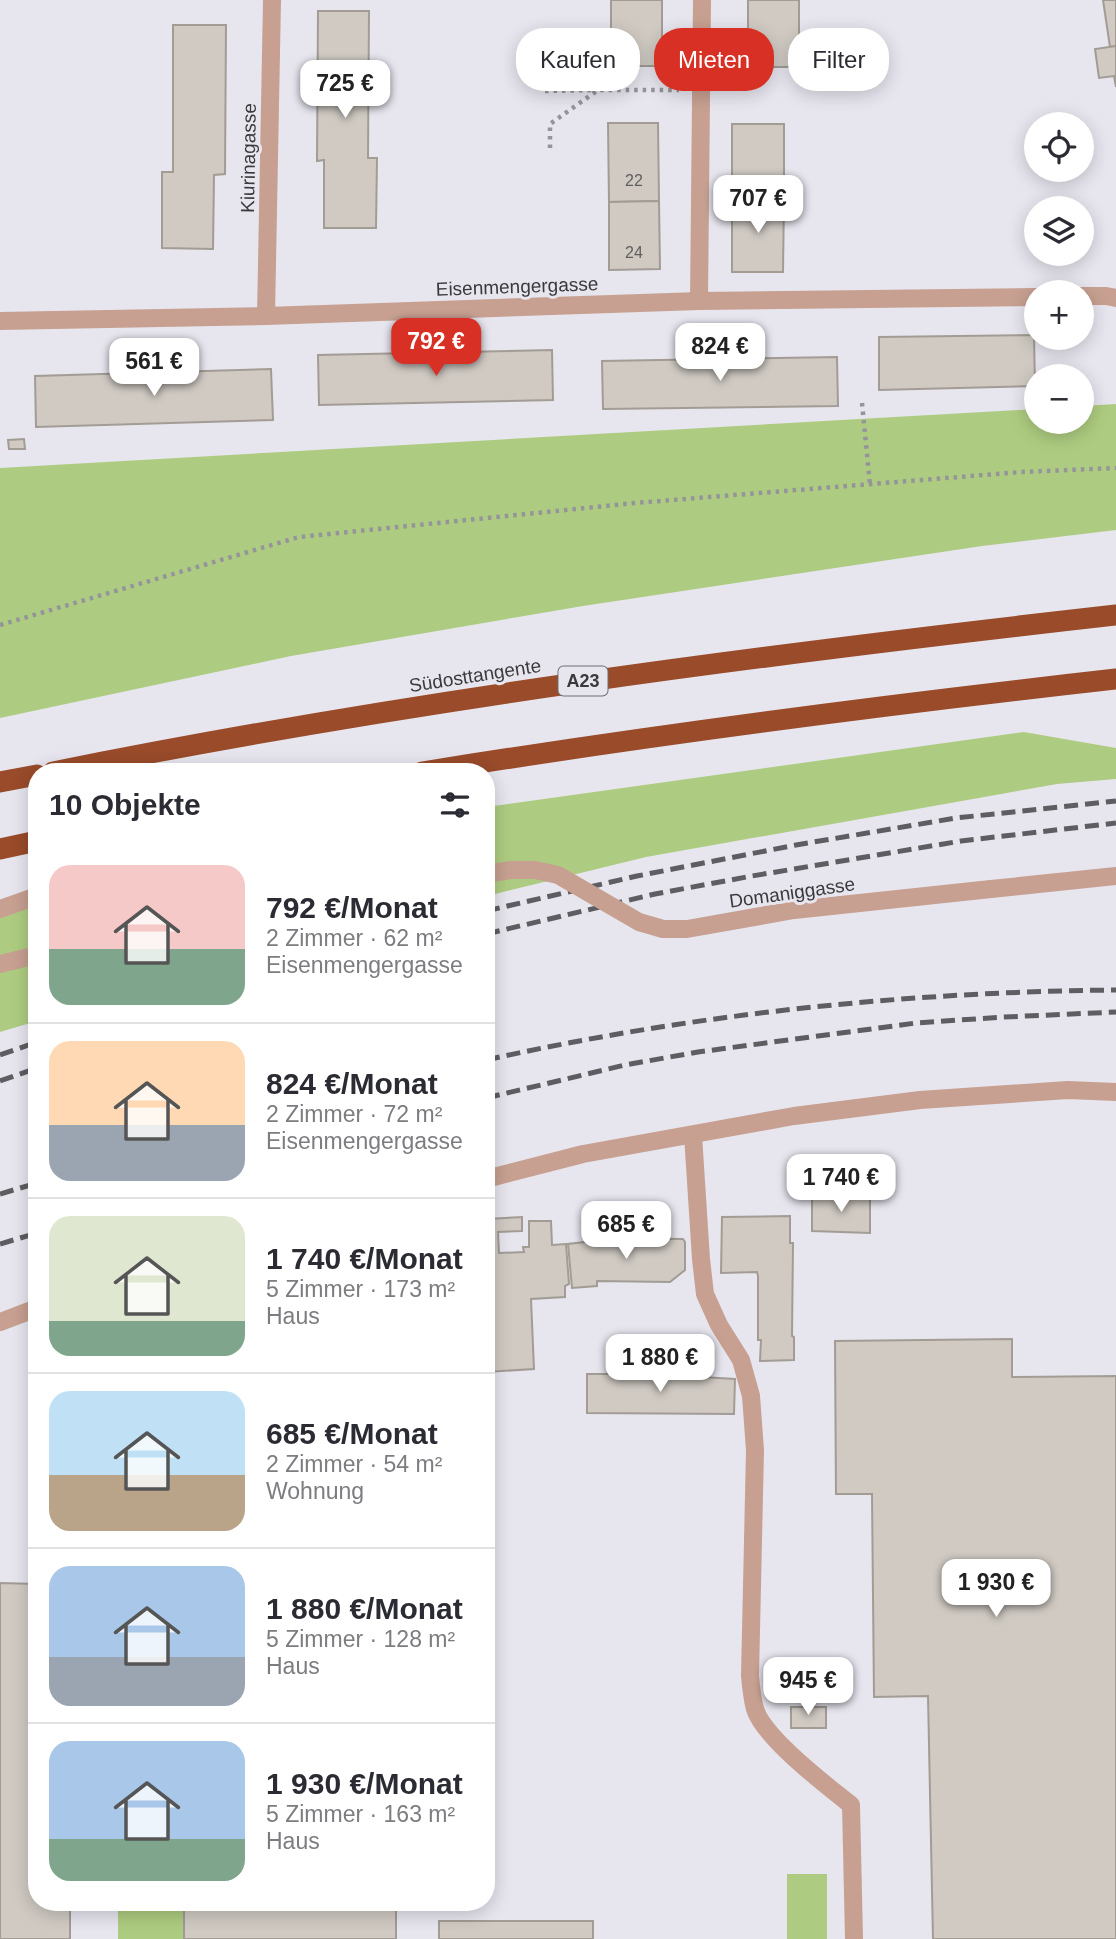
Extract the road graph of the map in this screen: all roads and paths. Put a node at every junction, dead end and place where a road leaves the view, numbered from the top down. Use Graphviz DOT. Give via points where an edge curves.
graph roads {
  1 [pos="272,0"];
  2 [pos="702,0"];
  3 [pos="702,28"];
  4 [pos="597,91"];
  5 [pos="701,91"];
  6 [pos="550,148"];
  7 [pos="1024,297"];
  8 [pos="699,301"];
  9 [pos="267,316"];
  10 [pos="0,321"];
  11 [pos="862,403"];
  12 [pos="1116,468"];
  13 [pos="870,485"];
  14 [pos="1116,615"];
  15 [pos="0,625"];
  16 [pos="1116,679"];
  17 [pos="103,763"];
  18 [pos="478,763"];
  19 [pos="28,777"];
  20 [pos="0,782"];
  21 [pos="28,843"];
  22 [pos="0,849"];
  23 [pos="495,873"];
  24 [pos="1116,876"];
  25 [pos="28,899"];
  26 [pos="0,909"];
  27 [pos="28,957"];
  28 [pos="0,964"];
  29 [pos="1116,1092"];
  30 [pos="693,1135"];
  31 [pos="495,1177"];
  32 [pos="28,1311"];
  33 [pos="0,1322"];
  34 [pos="854,1939"];
  1 -- 9 [label="street, Kiurinagasse"];
  2 -- 3 [label="street"];
  4 -- 6 [label="path" via="550,124"];
  5 -- 8 [label="street"];
  7 -- 8 [label="street, Eisenmengergasse"];
  8 -- 9 [label="street, Eisenmengergasse"];
  9 -- 10 [label="street, Eisenmengergasse"];
  11 -- 13 [label="path"];
  12 -- 13 [label="path"];
  13 -- 15 [label="path" via="299,537"];
  14 -- 17 [label="highway, Südosttangente / A23" via="572,682"];
  16 -- 18 [label="highway" via="877,706"];
  19 -- 20 [label="highway"];
  21 -- 22 [label="highway"];
  23 -- 24 [label="street, Domaniggasse, bridge" via="536,870 558,875 639,922 663,929 794,910"];
  25 -- 26 [label="street"];
  27 -- 28 [label="street"];
  29 -- 30 [label="street" via="1068,1090 920,1100 794,1115"];
  30 -- 31 [label="street" via="583,1154"];
  30 -- 34 [label="street" via="705,1294 741,1360 751,1396 755,1450 750,1676 755,1709 761,1723 791,1755 851,1805"];
  32 -- 33 [label="street"];
}
